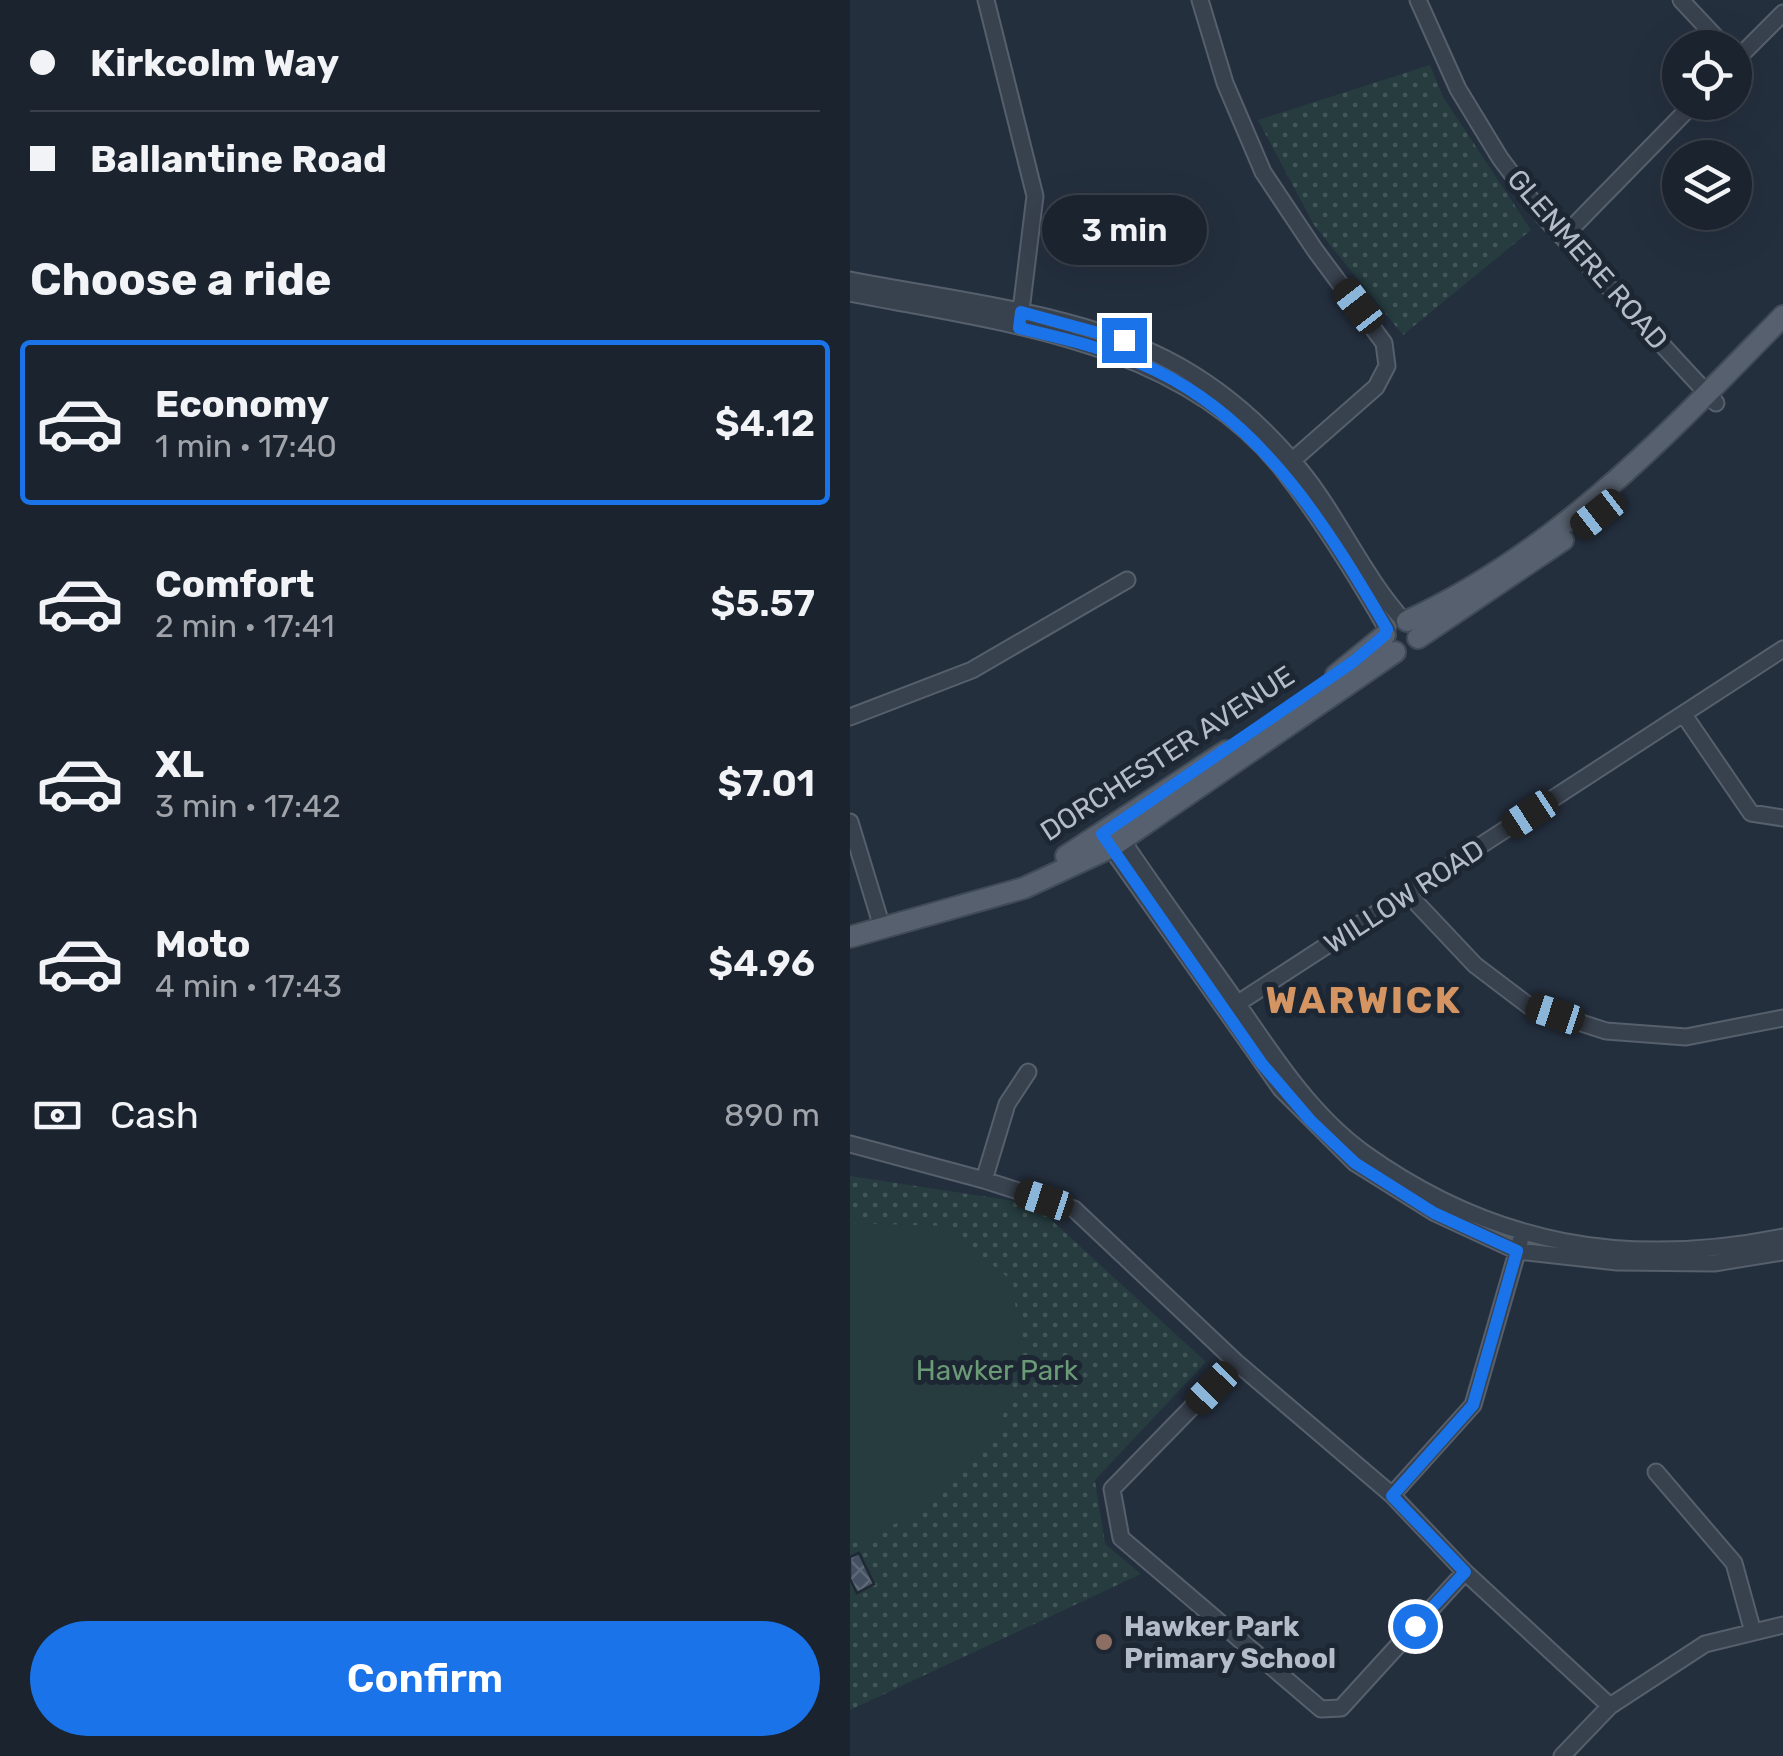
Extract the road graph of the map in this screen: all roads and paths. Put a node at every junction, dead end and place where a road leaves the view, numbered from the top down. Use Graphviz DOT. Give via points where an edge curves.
graph roads {
  1 [pos="986,0"];
  2 [pos="1200,0"];
  3 [pos="1418,0"];
  4 [pos="1681,0"];
  5 [pos="1783,13"];
  6 [pos="1709,30"];
  7 [pos="1752,40"];
  8 [pos="1677,120"];
  9 [pos="1563,237"];
  10 [pos="850,280"];
  11 [pos="850,293"];
  12 [pos="1783,316"];
  13 [pos="1020,320"];
  14 [pos="1783,334"];
  15 [pos="1712,398"];
  16 [pos="1288,465"];
  17 [pos="1127,580"];
  18 [pos="1399,632"];
  19 [pos="1783,648"];
  20 [pos="1684,716"];
  21 [pos="850,717"];
  22 [pos="1783,818"];
  23 [pos="850,822"];
  24 [pos="1112,837"];
  25 [pos="1408,894"];
  26 [pos="880,922"];
  27 [pos="850,924"];
  28 [pos="850,938"];
  29 [pos="1232,1008"];
  30 [pos="1783,1018"];
  31 [pos="1028,1072"];
  32 [pos="850,1144"];
  33 [pos="984,1180"];
  34 [pos="1522,1234"];
  35 [pos="1783,1238"];
  36 [pos="1517,1251"];
  37 [pos="1783,1252"];
  38 [pos="1236,1362"];
  39 [pos="1656,1472"];
  40 [pos="1392,1496"];
  41 [pos="1465,1572"];
  42 [pos="1783,1625"];
  43 [pos="1753,1632"];
  44 [pos="1610,1706"];
  45 [pos="1562,1756"];
  1 -- 13 [label="street" via="1035,196"];
  2 -- 16 [label="street" via="1225,83 1263,172 1388,355 1376,387"];
  3 -- 9 [label="street, GLENMERE ROAD" via="1474,120"];
  4 -- 6 [label="street"];
  5 -- 7 [label="street"];
  8 -- 9 [label="street"];
  9 -- 15 [label="street, GLENMERE ROAD"];
  10 -- 13 [label="street"];
  11 -- 13 [label="street"];
  12 -- 15 [label="main road, DORCHESTER AVENUE"];
  13 -- 16 [label="street" via="1124,340 1164,357 1226,397"];
  14 -- 15 [label="main road, DORCHESTER AVENUE"];
  15 -- 18 [label="main road, DORCHESTER AVENUE" via="1618,498 1534,562"];
  16 -- 18 [label="street"];
  17 -- 21 [label="street" via="972,670"];
  18 -- 24 [label="main road, DORCHESTER AVENUE"];
  19 -- 20 [label="street, WILLOW ROAD"];
  20 -- 22 [label="street" via="1751,813"];
  20 -- 25 [label="street, WILLOW ROAD"];
  23 -- 26 [label="street"];
  24 -- 26 [label="main road, DORCHESTER AVENUE" via="1024,888"];
  24 -- 29 [label="street"];
  25 -- 29 [label="street, WILLOW ROAD"];
  25 -- 30 [label="street" via="1475,966 1529,1006 1606,1030 1686,1037"];
  26 -- 27 [label="main road, DORCHESTER AVENUE"];
  26 -- 28 [label="main road, DORCHESTER AVENUE"];
  29 -- 34 [label="street" via="1363,1152 1441,1201"];
  29 -- 36 [label="street" via="1281,1089 1355,1163 1434,1213"];
  31 -- 33 [label="street" via="1007,1104"];
  32 -- 33 [label="street"];
  33 -- 38 [label="street" via="1074,1209"];
  34 -- 35 [label="street" via="1684,1250"];
  34 -- 36 [label="street"];
  36 -- 37 [label="street" via="1684,1264"];
  36 -- 40 [label="street" via="1473,1405"];
  38 -- 40 [label="street"];
  38 -- 41 [label="street" via="1112,1489 1121,1538 1320,1709 1341,1708"];
  39 -- 43 [label="street" via="1734,1563"];
  40 -- 41 [label="street"];
  41 -- 44 [label="street"];
  42 -- 43 [label="street"];
  43 -- 44 [label="street" via="1705,1644"];
  44 -- 45 [label="street"];
}
